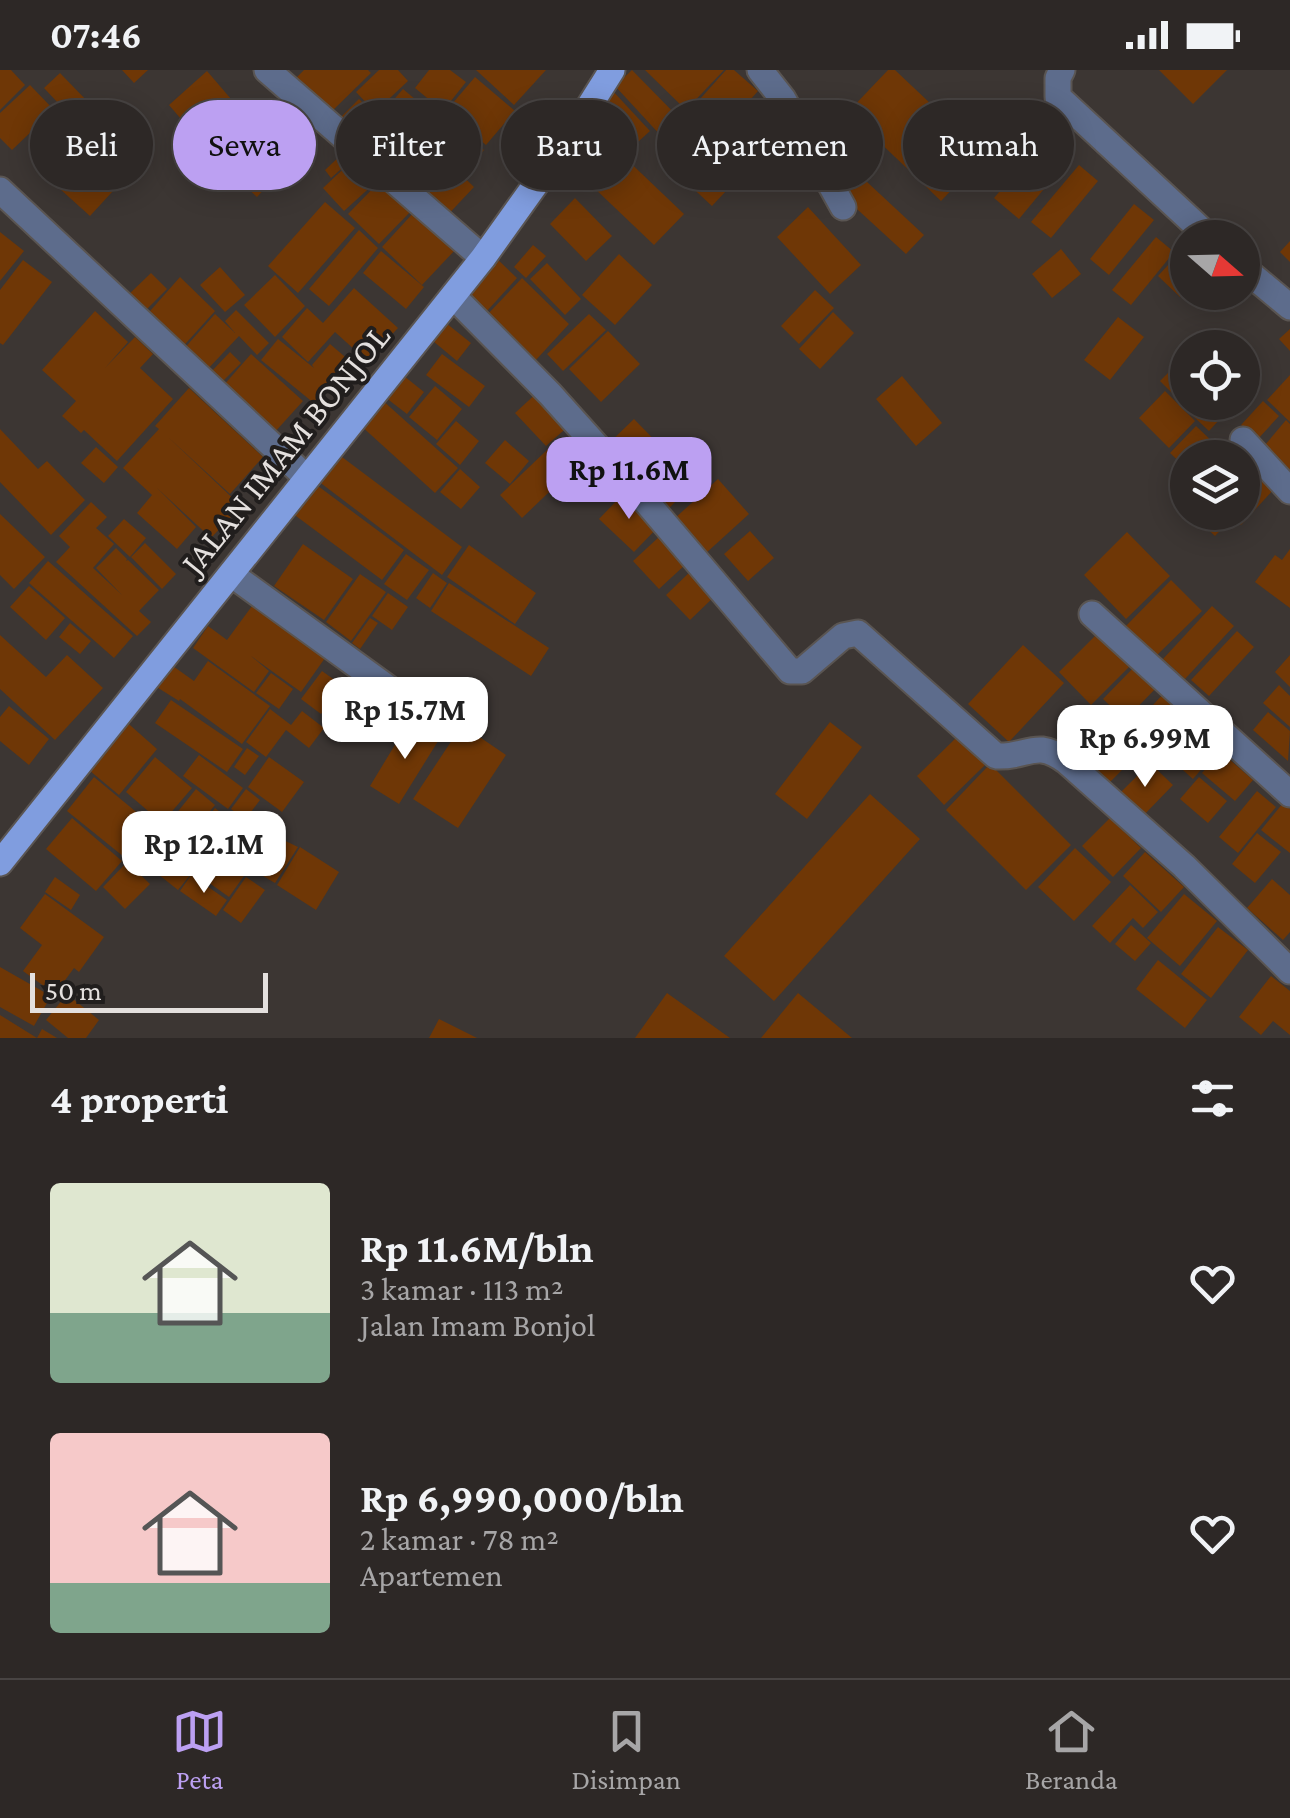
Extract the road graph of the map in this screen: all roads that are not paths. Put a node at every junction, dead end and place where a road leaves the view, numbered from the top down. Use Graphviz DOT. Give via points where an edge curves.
graph roads {
  1 [pos="267,70"];
  2 [pos="612,70"];
  3 [pos="760,70"];
  4 [pos="1062,70"];
  5 [pos="0,190"];
  6 [pos="843,207"];
  7 [pos="1190,220"];
  8 [pos="483,258"];
  9 [pos="1260,281"];
  10 [pos="453,296"];
  11 [pos="1290,307"];
  12 [pos="1260,458"];
  13 [pos="307,478"];
  14 [pos="1290,491"];
  15 [pos="231,574"];
  16 [pos="1092,614"];
  17 [pos="435,722"];
  18 [pos="1290,794"];
  19 [pos="0,863"];
  20 [pos="1290,970"];
  1 -- 8 [label="street"];
  2 -- 8 [label="main road, JALAN IMAM BONJOL"];
  3 -- 6 [label="street" via="784,99"];
  4 -- 7 [label="street" via="1058,98"];
  5 -- 13 [label="street"];
  8 -- 10 [label="main road, JALAN IMAM BONJOL"];
  9 -- 11 [label="street"];
  10 -- 13 [label="main road, JALAN IMAM BONJOL"];
  10 -- 20 [label="street" via="612,463 790,671 802,672 843,636 858,633 996,756 1034,748 1066,762"];
  12 -- 14 [label="street"];
  13 -- 15 [label="main road, JALAN IMAM BONJOL"];
  15 -- 17 [label="street"];
  15 -- 19 [label="main road, JALAN IMAM BONJOL"];
  16 -- 18 [label="street"];
}
